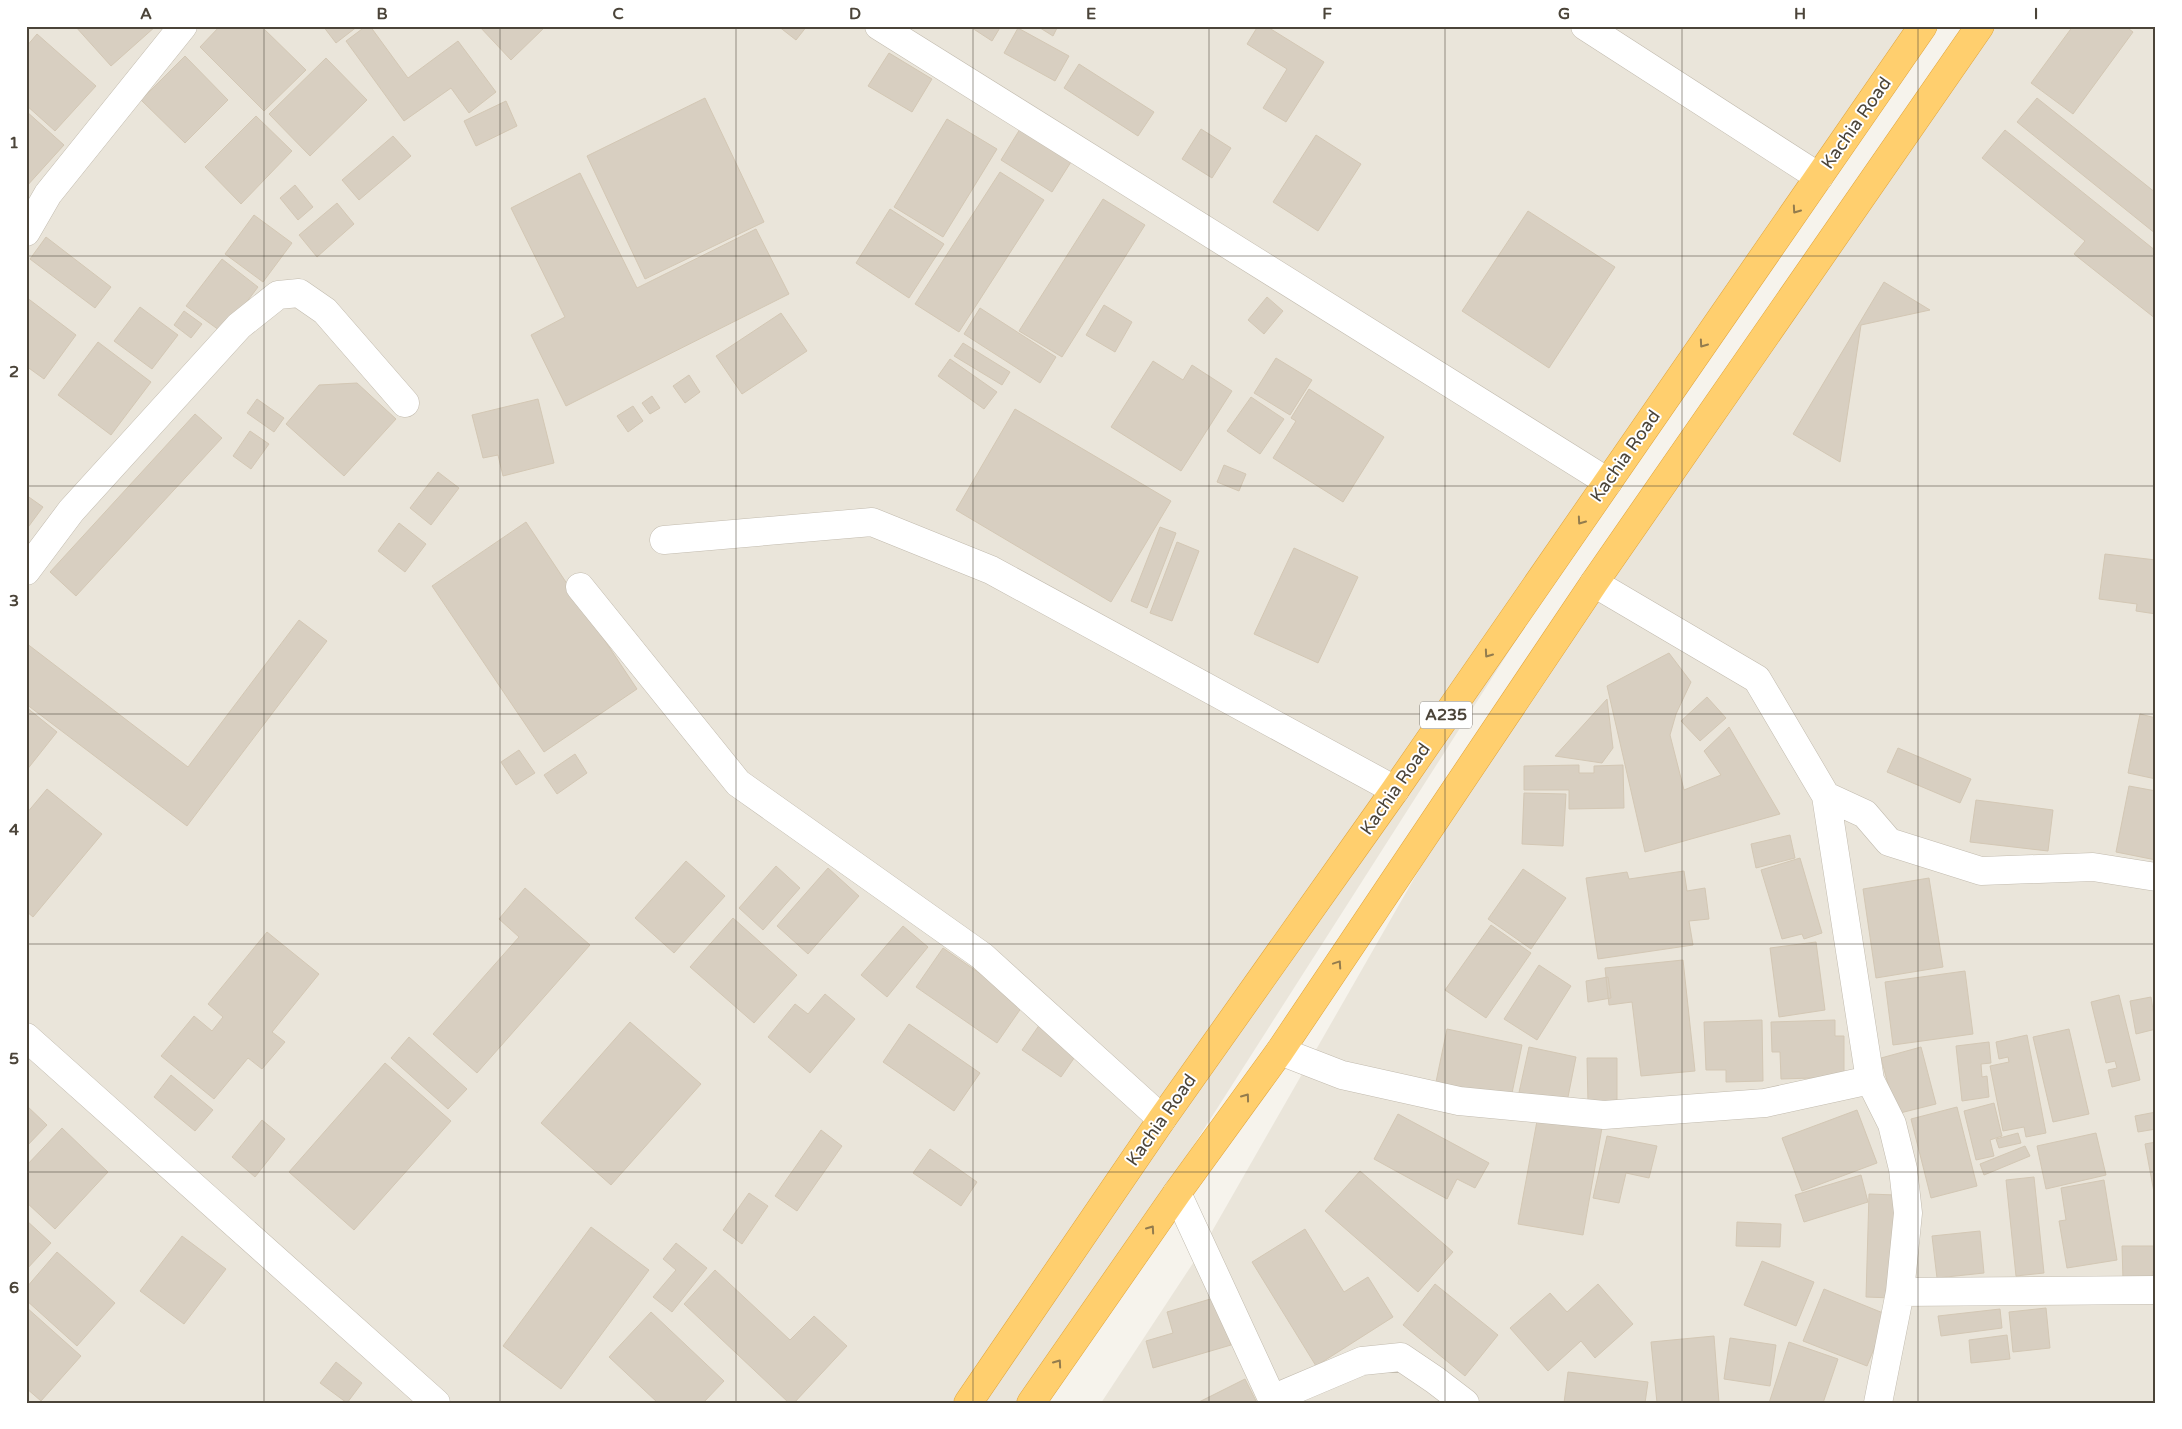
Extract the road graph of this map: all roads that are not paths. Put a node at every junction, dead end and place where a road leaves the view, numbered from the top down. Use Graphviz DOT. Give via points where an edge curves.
graph roads {
  1 [pos="182,26"];
  2 [pos="878,26"];
  3 [pos="1585,26"];
  4 [pos="1923,26"];
  5 [pos="1980,26"];
  6 [pos="1819,177"];
  7 [pos="26,232"];
  8 [pos="405,403"];
  9 [pos="1608,482"];
  10 [pos="664,540"];
  11 [pos="26,571"];
  12 [pos="1594,583"];
  13 [pos="580,587"];
  14 [pos="1395,790"];
  15 [pos="1826,796"];
  16 [pos="2156,877"];
  17 [pos="26,1037"];
  18 [pos="1280,1051"];
  19 [pos="1870,1080"];
  20 [pos="1162,1119"];
  21 [pos="1176,1193"];
  22 [pos="2156,1290"];
  23 [pos="1900,1292"];
  24 [pos="1273,1401"];
  25 [pos="436,1403"];
  26 [pos="968,1403"];
  27 [pos="1031,1403"];
  28 [pos="1465,1403"];
  29 [pos="1878,1403"];
  1 -- 7 [label="street" via="48,194"];
  2 -- 9 [label="street"];
  3 -- 6 [label="street"];
  4 -- 6 [label="highway, Kachia Road / A235"];
  5 -- 12 [label="highway, A235"];
  6 -- 9 [label="highway, Kachia Road / A235, one-way"];
  8 -- 11 [label="street" via="325,312 299,293 278,295 233,333 71,511"];
  9 -- 14 [label="highway, Kachia Road / A235, one-way"];
  10 -- 14 [label="street" via="872,522 991,570"];
  12 -- 15 [label="street" via="1757,680"];
  18 -- 12 [label="highway, A235, one-way"];
  13 -- 20 [label="street" via="738,783 982,956"];
  14 -- 20 [label="highway, Kachia Road / A235"];
  15 -- 16 [label="street" via="1865,814 1889,842 1981,871 2093,867"];
  15 -- 19 [label="street"];
  17 -- 25 [label="street"];
  18 -- 19 [label="street" via="1342,1075 1459,1101 1604,1115 1765,1103"];
  21 -- 18 [label="highway, A235, one-way"];
  19 -- 23 [label="street" via="1892,1124 1903,1169 1908,1213"];
  20 -- 26 [label="highway, Kachia Road / A235"];
  21 -- 24 [label="street"];
  27 -- 21 [label="highway, A235, one-way"];
  22 -- 23 [label="street"];
  23 -- 29 [label="street"];
  24 -- 28 [label="street" via="1362,1361 1400,1357"];
}
